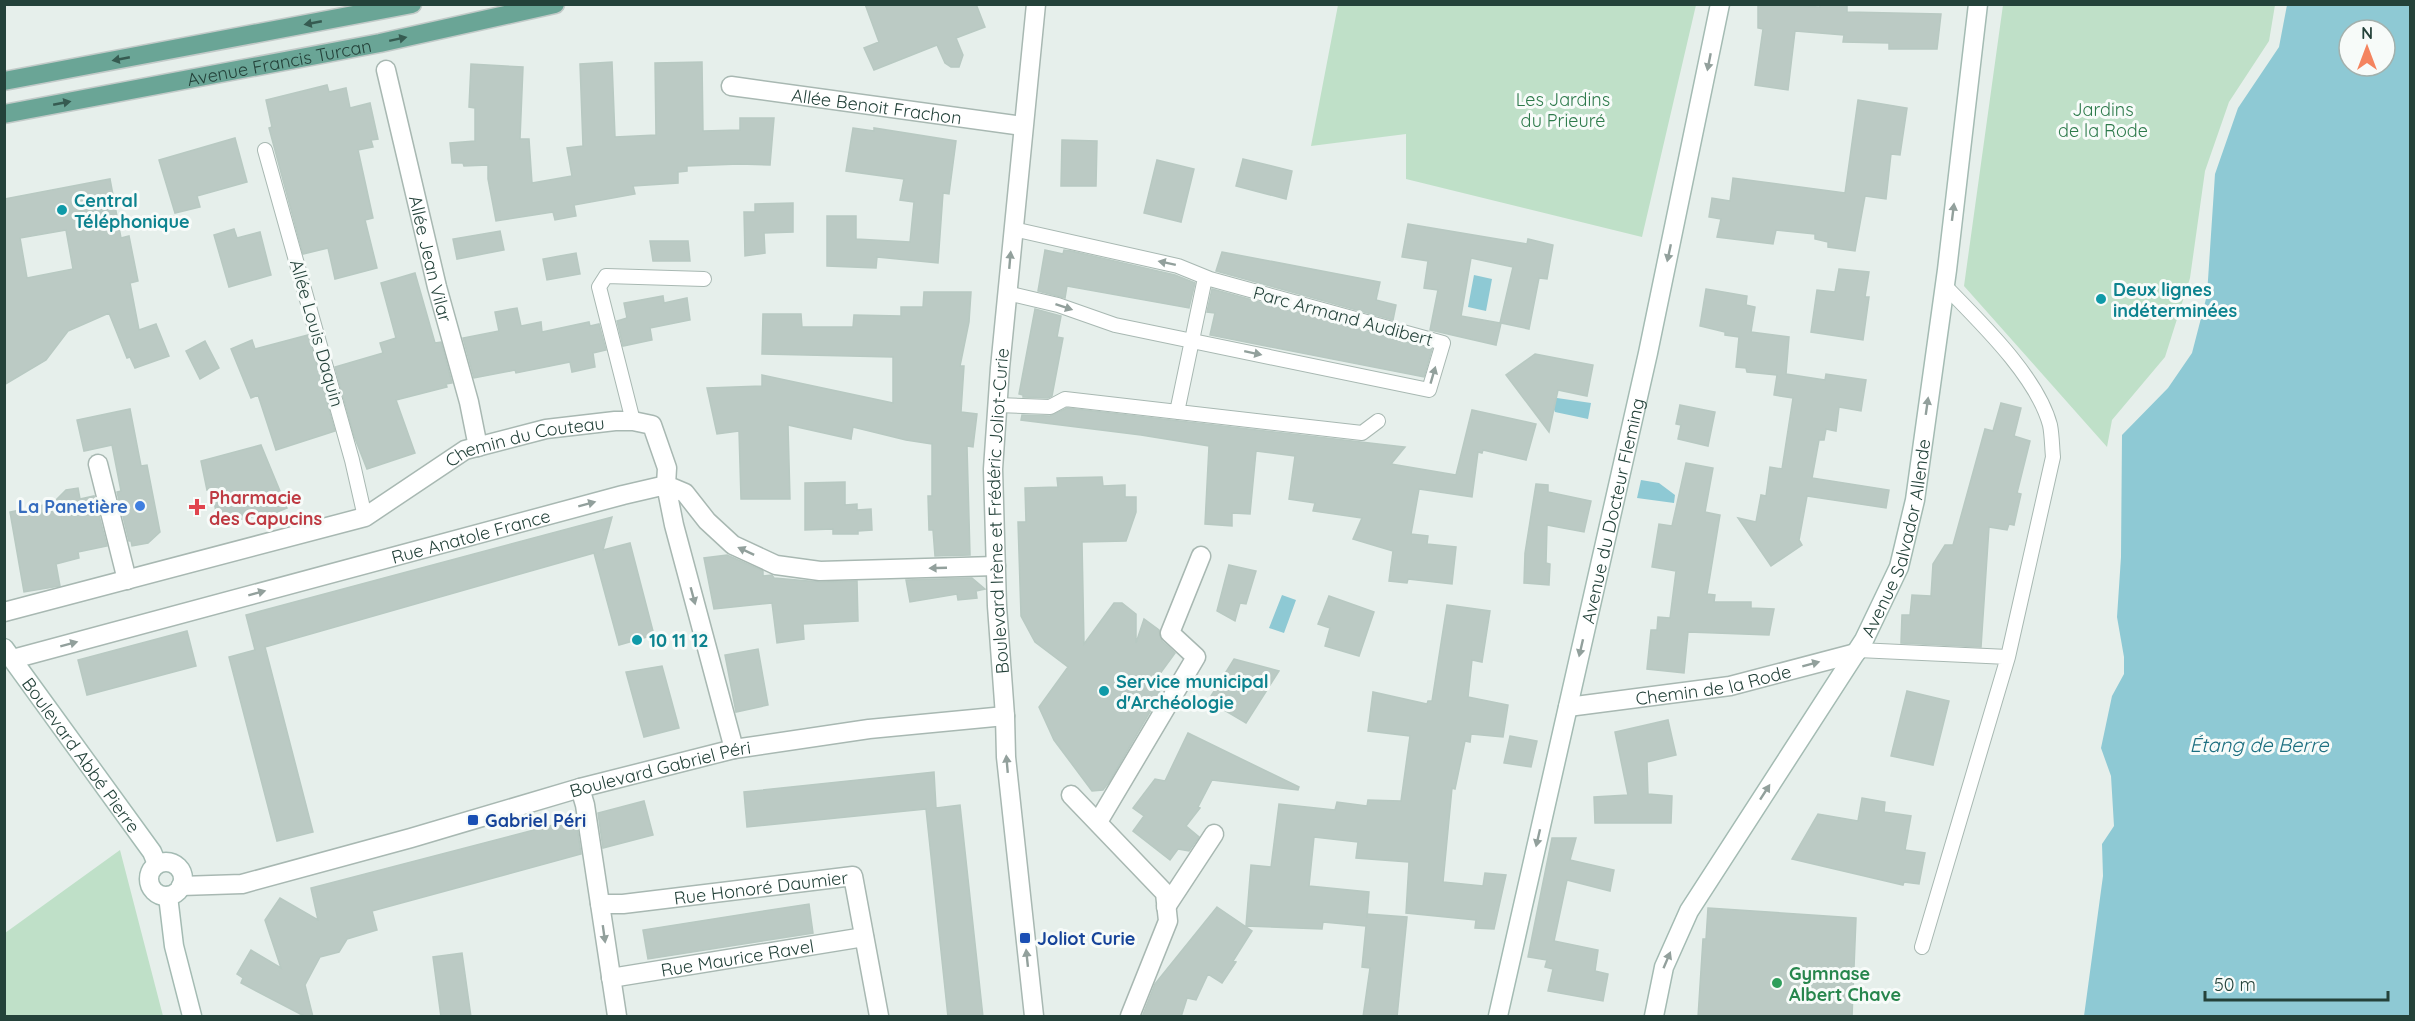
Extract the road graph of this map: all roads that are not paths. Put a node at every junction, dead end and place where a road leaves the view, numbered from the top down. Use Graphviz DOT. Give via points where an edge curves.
graph roads {
  1 [pos="412,4"];
  2 [pos="555,4"];
  3 [pos="1036,4"];
  4 [pos="1720,4"];
  5 [pos="1978,4"];
  6 [pos="386,70"];
  7 [pos="4,81"];
  8 [pos="731,86"];
  9 [pos="4,114"];
  10 [pos="1023,126"];
  11 [pos="265,150"];
  12 [pos="1013,229"];
  13 [pos="1206,278"];
  14 [pos="704,279"];
  15 [pos="1944,285"];
  16 [pos="1007,293"];
  17 [pos="1192,341"];
  18 [pos="997,405"];
  19 [pos="1177,412"];
  20 [pos="633,421"];
  21 [pos="1378,421"];
  22 [pos="478,447"];
  23 [pos="98,465"];
  24 [pos="666,485"];
  25 [pos="365,517"];
  26 [pos="1201,556"];
  27 [pos="996,566"];
  28 [pos="126,580"];
  29 [pos="4,612"];
  30 [pos="1857,651"];
  31 [pos="9,654"];
  32 [pos="2008,657"];
  33 [pos="1568,707"];
  34 [pos="1005,716"];
  35 [pos="734,749"];
  36 [pos="580,788"];
  37 [pos="1071,795"];
  38 [pos="1098,822"];
  39 [pos="1214,834"];
  40 [pos="157,864"];
  41 [pos="175,891"];
  42 [pos="600,904"];
  43 [pos="1166,907"];
  44 [pos="864,937"];
  45 [pos="1922,947"];
  46 [pos="611,978"];
  47 [pos="192,1017"];
  48 [pos="616,1017"];
  49 [pos="879,1017"];
  50 [pos="1034,1017"];
  51 [pos="1130,1017"];
  52 [pos="1498,1017"];
  53 [pos="1654,1017"];
  1 -- 7 [label="main road, Avenue Francis Turcan, one-way"];
  9 -- 2 [label="main road, Avenue Francis Turcan, one-way" via="380,43"];
  3 -- 10 [label="street, Boulevard Irène et Frédéric Joliot-Curie"];
  4 -- 33 [label="street, Avenue du Docteur Fleming, one-way" via="1648,353"];
  15 -- 5 [label="street, Avenue Salvador Allende, one-way"];
  6 -- 22 [label="street, Allée Jean Vilar"];
  8 -- 10 [label="street, Allée Benoit Frachon"];
  10 -- 12 [label="street, Boulevard Irène et Frédéric Joliot-Curie"];
  11 -- 25 [label="lane, Allée Louis Daquin"];
  13 -- 12 [label="lane, Parc Armand Audibert, one-way" via="1178,266"];
  16 -- 12 [label="street, Boulevard Irène et Frédéric Joliot-Curie, one-way"];
  13 -- 17 [label="lane"];
  17 -- 13 [label="lane, Parc Armand Audibert, one-way" via="1429,390 1443,343"];
  14 -- 20 [label="lane" via="606,276 598,288"];
  30 -- 15 [label="street, Avenue Salvador Allende, one-way" via="1899,567 1915,500"];
  15 -- 32 [label="lane" via="1989,332 2032,386 2050,425 2053,457"];
  16 -- 17 [label="lane, Parc Armand Audibert, one-way" via="1115,325"];
  16 -- 18 [label="street, Boulevard Irène et Frédéric Joliot-Curie"];
  17 -- 19 [label="lane"];
  18 -- 19 [label="lane" via="1050,407 1065,399"];
  18 -- 27 [label="street, Boulevard Irène et Frédéric Joliot-Curie" via="993,469"];
  19 -- 21 [label="lane" via="1362,433"];
  20 -- 22 [label="street, Chemin du Couteau" via="546,429"];
  20 -- 24 [label="street" via="652,425 667,468"];
  22 -- 25 [label="street, Chemin du Couteau" via="465,450"];
  23 -- 28 [label="street"];
  27 -- 24 [label="street, one-way" via="820,571 776,565 733,546 685,493"];
  31 -- 24 [label="street, Rue Anatole France, one-way"];
  24 -- 35 [label="street, one-way"];
  25 -- 28 [label="street, Chemin du Couteau"];
  26 -- 38 [label="street" via="1170,633 1196,657"];
  27 -- 34 [label="street, Boulevard Irène et Frédéric Joliot-Curie"];
  28 -- 29 [label="street, Chemin du Couteau"];
  30 -- 32 [label="lane"];
  33 -- 30 [label="street, Chemin de la Rode, one-way" via="1730,686"];
  53 -- 30 [label="street, Avenue Salvador Allende, one-way" via="1664,967 1689,911"];
  31 -- 40 [label="street, Boulevard Abbé Pierre"];
  32 -- 45 [label="lane"];
  33 -- 52 [label="street, Avenue du Docteur Fleming, one-way"];
  34 -- 35 [label="street, Boulevard Gabriel Péri" via="869,729"];
  50 -- 34 [label="street, Boulevard Irène et Frédéric Joliot-Curie, one-way"];
  35 -- 36 [label="street, Boulevard Gabriel Péri"];
  36 -- 41 [label="street, Boulevard Gabriel Péri" via="242,884"];
  36 -- 42 [label="street"];
  37 -- 38 [label="street"];
  38 -- 43 [label="street" via="1165,893"];
  39 -- 43 [label="street"];
  40 -- 41 [label="street" via="176,864 183,878"];
  40 -- 41 [label="street" via="149,873 149,884 157,894"];
  41 -- 47 [label="street" via="174,946"];
  42 -- 44 [label="street, Rue Honoré Daumier" via="853,876"];
  42 -- 46 [label="street, one-way"];
  43 -- 51 [label="street" via="1168,921"];
  44 -- 46 [label="street, Rue Maurice Ravel"];
  44 -- 49 [label="street, Rue Honoré Daumier"];
  46 -- 48 [label="street"];
}
